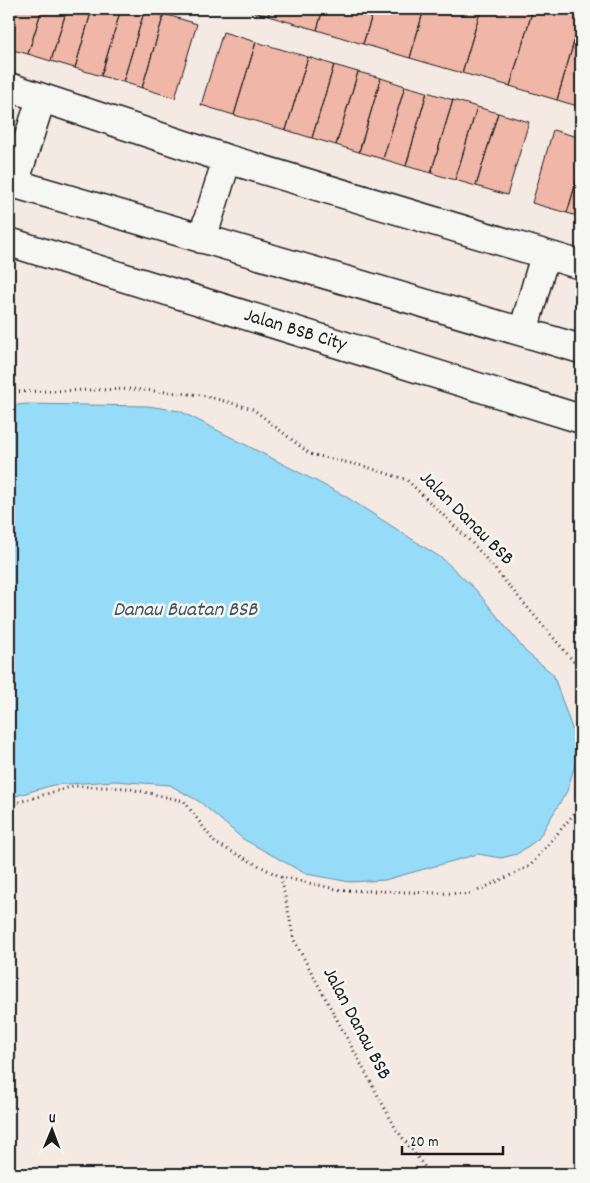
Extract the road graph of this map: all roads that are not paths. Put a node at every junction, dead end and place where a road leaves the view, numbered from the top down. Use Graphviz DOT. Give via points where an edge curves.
graph roads {
  1 [pos="9,88"];
  2 [pos="41,99"];
  3 [pos="227,158"];
  4 [pos="12,183"];
  5 [pos="202,239"];
  6 [pos="9,242"];
  7 [pos="545,255"];
  8 [pos="581,265"];
  9 [pos="523,332"];
  10 [pos="581,348"];
  11 [pos="581,419"];
  1 -- 2 [label="street"];
  2 -- 3 [label="street"];
  2 -- 4 [label="street"];
  3 -- 5 [label="street"];
  3 -- 7 [label="street"];
  4 -- 5 [label="street"];
  5 -- 9 [label="street"];
  6 -- 11 [label="street, Jalan BSB City"];
  7 -- 8 [label="street"];
  7 -- 9 [label="street"];
  9 -- 10 [label="street"];
}
